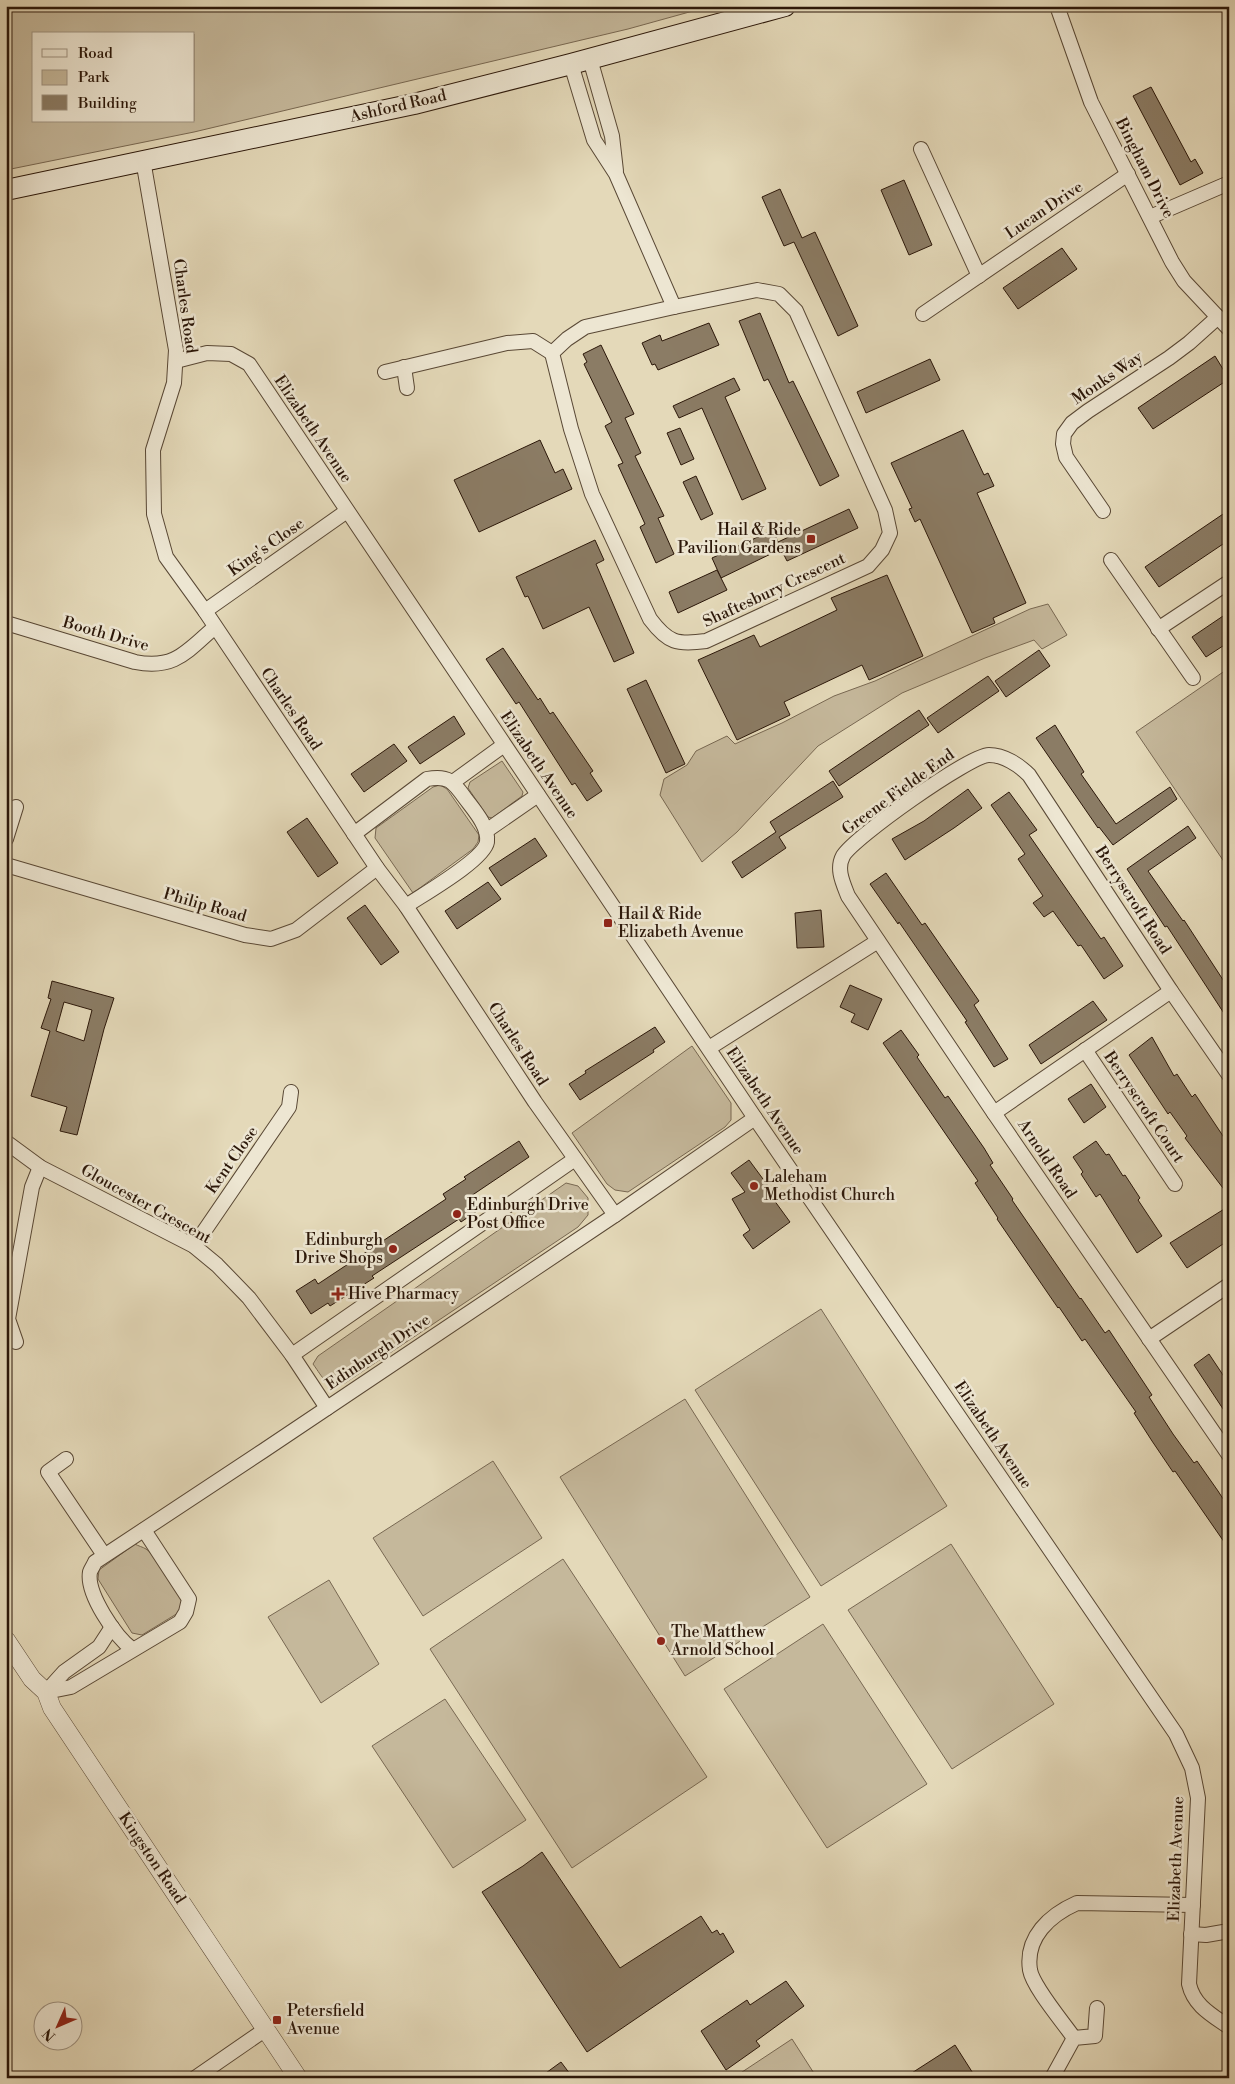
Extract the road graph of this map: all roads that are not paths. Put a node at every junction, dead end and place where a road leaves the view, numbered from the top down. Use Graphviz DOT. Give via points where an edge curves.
graph roads {
  1 [pos="785,6"];
  2 [pos="1057,6"];
  3 [pos="590,59"];
  4 [pos="571,64"];
  5 [pos="921,149"];
  6 [pos="143,160"];
  7 [pos="616,174"];
  8 [pos="1128,174"];
  9 [pos="1229,184"];
  10 [pos="6,190"];
  11 [pos="1150,217"];
  12 [pos="979,276"];
  13 [pos="674,307"];
  14 [pos="923,314"];
  15 [pos="1218,318"];
  16 [pos="1229,329"];
  17 [pos="552,353"];
  18 [pos="176,361"];
  19 [pos="404,367"];
  20 [pos="385,372"];
  21 [pos="407,388"];
  22 [pos="347,511"];
  23 [pos="1104,511"];
  24 [pos="1111,560"];
  25 [pos="1229,582"];
  26 [pos="205,611"];
  27 [pos="6,623"];
  28 [pos="215,627"];
  29 [pos="1158,629"];
  30 [pos="1192,678"];
  31 [pos="504,745"];
  32 [pos="998,758"];
  33 [pos="452,782"];
  34 [pos="538,794"];
  35 [pos="16,807"];
  36 [pos="486,831"];
  37 [pos="354,834"];
  38 [pos="6,839"];
  39 [pos="6,865"];
  40 [pos="377,868"];
  41 [pos="841,879"];
  42 [pos="406,906"];
  43 [pos="878,941"];
  44 [pos="1171,990"];
  45 [pos="709,1048"];
  46 [pos="1085,1050"];
  47 [pos="1229,1075"];
  48 [pos="290,1092"];
  49 [pos="994,1113"];
  50 [pos="755,1118"];
  51 [pos="6,1142"];
  52 [pos="575,1159"];
  53 [pos="40,1167"];
  54 [pos="1175,1184"];
  55 [pos="614,1215"];
  56 [pos="194,1246"];
  57 [pos="1229,1284"];
  58 [pos="1149,1339"];
  59 [pos="16,1342"];
  60 [pos="292,1355"];
  61 [pos="327,1408"];
  62 [pos="1229,1455"];
  63 [pos="66,1459"];
  64 [pos="144,1530"];
  65 [pos="104,1555"];
  66 [pos="112,1627"];
  67 [pos="6,1640"];
  68 [pos="132,1649"];
  69 [pos="46,1692"];
  70 [pos="1193,1905"];
  71 [pos="1229,1931"];
  72 [pos="1191,1934"];
  73 [pos="1097,2008"];
  74 [pos="1229,2027"];
  75 [pos="266,2029"];
  76 [pos="1074,2038"];
  77 [pos="195,2078"];
  78 [pos="298,2078"];
  79 [pos="1052,2078"];
  1 -- 3 [label="main road, Ashford Road"];
  2 -- 8 [label="street, Bingham Drive" via="1091,102"];
  3 -- 4 [label="main road, Ashford Road"];
  3 -- 7 [label="street" via="612,136"];
  4 -- 6 [label="main road, Ashford Road" via="414,104"];
  4 -- 7 [label="street" via="594,140"];
  5 -- 12 [label="street"];
  6 -- 10 [label="main road, Ashford Road"];
  6 -- 18 [label="street, Charles Road"];
  7 -- 13 [label="street"];
  8 -- 11 [label="street, Bingham Drive"];
  8 -- 12 [label="street, Lucan Drive"];
  9 -- 11 [label="street"];
  11 -- 15 [label="street, Bingham Drive" via="1184,281"];
  12 -- 14 [label="street, Lucan Drive"];
  13 -- 17 [label="street, Shaftesbury Crescent" via="585,327"];
  13 -- 17 [label="street, Shaftesbury Crescent" via="757,290 780,294 796,311 885,510 890,533 882,550 868,566 706,641 683,644 662,634 650,619 592,494"];
  15 -- 16 [label="street, Bingham Drive"];
  15 -- 23 [label="street, Monks Way" via="1169,358 1085,413 1064,434 1066,457"];
  17 -- 19 [label="street" via="533,341 507,343"];
  18 -- 22 [label="street, Elizabeth Avenue" via="207,353 231,354 249,364"];
  18 -- 26 [label="street, Charles Road" via="174,383 152,450 154,514 166,557"];
  19 -- 20 [label="street"];
  19 -- 21 [label="street"];
  22 -- 26 [label="street, King's Close"];
  22 -- 31 [label="street, Elizabeth Avenue"];
  24 -- 29 [label="street"];
  25 -- 29 [label="street"];
  26 -- 28 [label="street, Charles Road"];
  27 -- 28 [label="street, Booth Drive" via="152,665 174,660"];
  28 -- 37 [label="street, Charles Road"];
  29 -- 30 [label="street"];
  31 -- 33 [label="street"];
  31 -- 34 [label="street, Elizabeth Avenue"];
  32 -- 41 [label="street, Greene Fielde End" via="989,755 973,759 866,833 843,856"];
  32 -- 44 [label="street, Berryscroft Road" via="1019,764 1029,775"];
  33 -- 36 [label="street"];
  33 -- 37 [label="street" via="440,777 427,779"];
  34 -- 36 [label="street"];
  34 -- 45 [label="street, Elizabeth Avenue"];
  35 -- 38 [label="street"];
  36 -- 42 [label="street" via="487,842 474,859"];
  37 -- 40 [label="street, Charles Road"];
  39 -- 40 [label="street, Philip Road" via="245,935 271,938 296,930"];
  40 -- 42 [label="street, Charles Road"];
  41 -- 43 [label="street, Arnold Road" via="848,896"];
  42 -- 52 [label="street, Charles Road"];
  43 -- 45 [label="street"];
  43 -- 49 [label="street, Arnold Road"];
  44 -- 46 [label="street"];
  44 -- 47 [label="street, Berryscroft Road"];
  45 -- 50 [label="street, Elizabeth Avenue"];
  46 -- 49 [label="street"];
  46 -- 54 [label="street, Berryscroft Court"];
  48 -- 56 [label="street, Kent Close" via="290,1107"];
  49 -- 58 [label="street, Arnold Road"];
  50 -- 55 [label="street, Edinburgh Drive"];
  50 -- 70 [label="street, Elizabeth Avenue" via="1176,1734 1192,1768 1198,1798"];
  51 -- 53 [label="street, Gloucester Crescent"];
  52 -- 55 [label="street, Charles Road"];
  52 -- 60 [label="street"];
  53 -- 56 [label="street, Gloucester Crescent"];
  53 -- 59 [label="street" via="32,1187 8,1319"];
  55 -- 61 [label="street, Edinburgh Drive"];
  56 -- 60 [label="street, Gloucester Crescent" via="249,1298"];
  57 -- 58 [label="street"];
  58 -- 62 [label="street, Arnold Road"];
  60 -- 61 [label="street, Gloucester Crescent"];
  61 -- 64 [label="street, Edinburgh Drive"];
  63 -- 65 [label="street" via="48,1472"];
  64 -- 65 [label="street"];
  64 -- 68 [label="street" via="189,1599 180,1622"];
  65 -- 66 [label="street" via="95,1562 90,1573 96,1601"];
  66 -- 68 [label="street" via="122,1642"];
  66 -- 69 [label="street" via="99,1647 64,1672"];
  67 -- 69 [label="street, Kingston Road" via="32,1679"];
  68 -- 69 [label="street" via="71,1687"];
  69 -- 75 [label="street, Kingston Road" via="52,1708"];
  70 -- 72 [label="street, Elizabeth Avenue"];
  70 -- 76 [label="street" via="1077,1903 1060,1910 1045,1922 1030,1953 1030,1970 1035,1984"];
  71 -- 72 [label="street"];
  72 -- 74 [label="street, Elizabeth Avenue" via="1191,1994 1201,2007"];
  73 -- 76 [label="street" via="1096,2036"];
  75 -- 77 [label="street"];
  75 -- 78 [label="street, Kingston Road"];
  76 -- 79 [label="street"];
}
